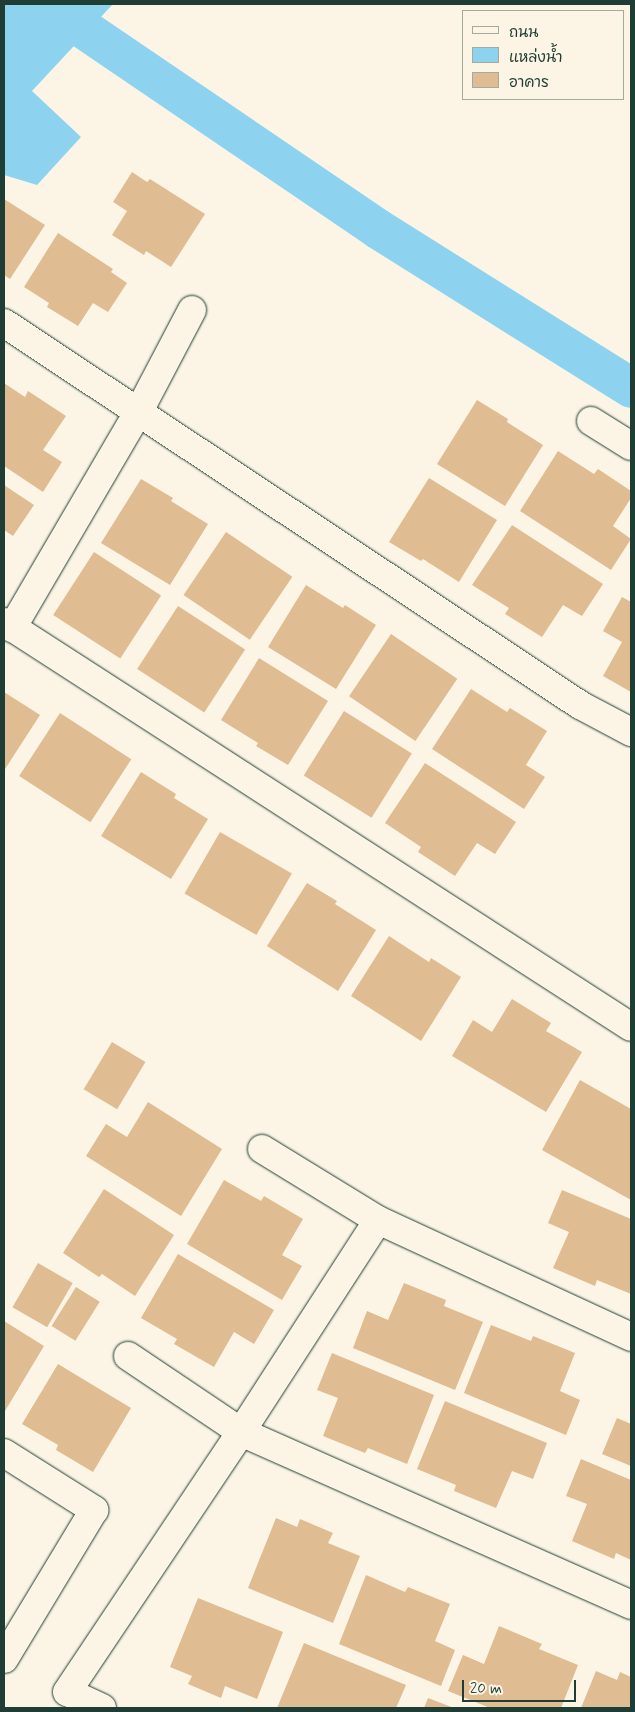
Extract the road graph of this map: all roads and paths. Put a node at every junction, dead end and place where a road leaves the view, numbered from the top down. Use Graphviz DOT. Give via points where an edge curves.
graph roads {
  1 [pos="192,310"];
  2 [pos="4,323"];
  3 [pos="139,411"];
  4 [pos="591,421"];
  5 [pos="631,446"];
  6 [pos="8,625"];
  7 [pos="631,732"];
  8 [pos="631,1027"];
  9 [pos="262,1149"];
  10 [pos="378,1220"];
  11 [pos="631,1337"];
  12 [pos="128,1356"];
  13 [pos="241,1432"];
  14 [pos="4,1454"];
  15 [pos="631,1605"];
  16 [pos="4,1659"];
  17 [pos="102,1708"];
  1 -- 3 [label="street"];
  2 -- 3 [label="street"];
  3 -- 6 [label="street"];
  3 -- 7 [label="street" via="580,705"];
  4 -- 5 [label="street"];
  6 -- 8 [label="street"];
  9 -- 10 [label="street"];
  10 -- 11 [label="street"];
  10 -- 13 [label="street"];
  12 -- 13 [label="street"];
  13 -- 15 [label="street"];
  13 -- 17 [label="street" via="67,1692"];
  14 -- 16 [label="street" via="94,1510"];
}
